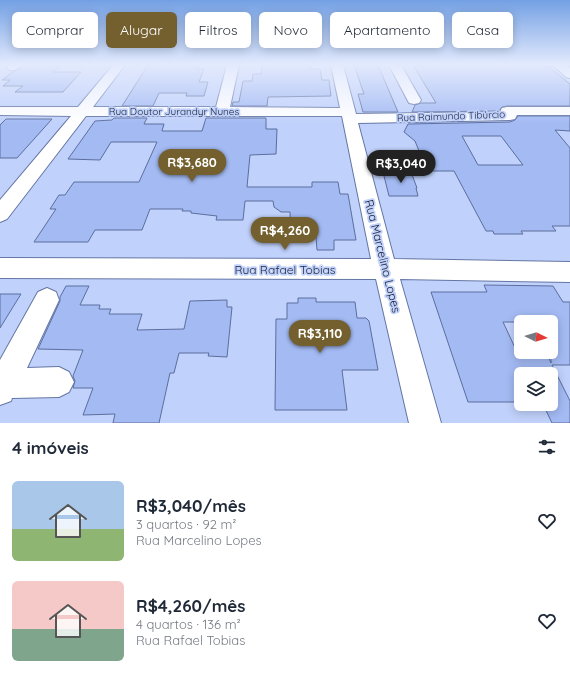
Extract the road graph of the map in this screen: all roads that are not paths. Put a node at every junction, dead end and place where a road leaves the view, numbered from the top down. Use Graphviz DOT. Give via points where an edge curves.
graph roads {
  1 [pos="103,85"];
  2 [pos="228,85"];
  3 [pos="342,85"];
  4 [pos="406,85"];
  5 [pos="414,100"];
  6 [pos="0,111"];
  7 [pos="82,111"];
  8 [pos="222,111"];
  9 [pos="570,111"];
  10 [pos="349,115"];
  11 [pos="0,214"];
  12 [pos="0,268"];
  13 [pos="385,269"];
  14 [pos="570,272"];
  15 [pos="47,300"];
  16 [pos="59,382"];
  17 [pos="2,387"];
  18 [pos="424,423"];
  1 -- 7 [label="street"];
  2 -- 8 [label="street"];
  3 -- 10 [label="street, Rua Marcelino Lopes"];
  4 -- 5 [label="street"];
  6 -- 7 [label="street, Rua Doutor Jurandyr Nunes"];
  7 -- 8 [label="street, Rua Doutor Jurandyr Nunes"];
  7 -- 11 [label="street"];
  8 -- 10 [label="street, Rua Doutor Jurandyr Nunes"];
  9 -- 10 [label="street, Rua Raimundo Tibúrcio" via="507,111 510,116"];
  10 -- 13 [label="street, Rua Marcelino Lopes"];
  12 -- 13 [label="street, Rua Rafael Tobias"];
  13 -- 14 [label="street, Rua Rafael Tobias"];
  13 -- 18 [label="street, Rua Marcelino Lopes"];
  15 -- 17 [label="street"];
  16 -- 17 [label="street"];
}
